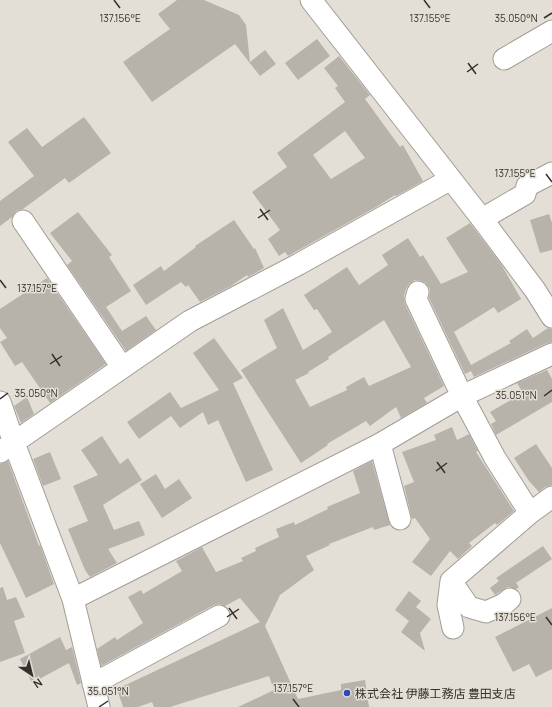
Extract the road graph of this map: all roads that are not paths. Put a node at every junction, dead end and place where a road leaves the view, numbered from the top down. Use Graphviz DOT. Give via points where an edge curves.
graph roads {
  1 [pos="311,0"];
  2 [pos="552,31"];
  3 [pos="504,59"];
  4 [pos="552,173"];
  5 [pos="451,179"];
  6 [pos="482,219"];
  7 [pos="23,221"];
  8 [pos="544,288"];
  9 [pos="418,292"];
  10 [pos="552,317"];
  11 [pos="552,354"];
  12 [pos="122,367"];
  13 [pos="462,396"];
  14 [pos="0,402"];
  15 [pos="380,444"];
  16 [pos="7,447"];
  17 [pos="552,497"];
  18 [pos="530,513"];
  19 [pos="400,519"];
  20 [pos="451,581"];
  21 [pos="73,599"];
  22 [pos="510,599"];
  23 [pos="219,616"];
  24 [pos="453,628"];
  25 [pos="93,684"];
  26 [pos="99,707"];
  1 -- 5 [label="street"];
  2 -- 3 [label="street"];
  4 -- 6 [label="street" via="527,186 525,194"];
  5 -- 6 [label="street"];
  5 -- 12 [label="street" via="299,264 190,321"];
  6 -- 8 [label="street"];
  7 -- 12 [label="street"];
  8 -- 10 [label="street"];
  9 -- 13 [label="street" via="416,299"];
  11 -- 13 [label="street"];
  12 -- 16 [label="street"];
  13 -- 15 [label="street"];
  13 -- 18 [label="street" via="494,458"];
  14 -- 16 [label="street"];
  15 -- 19 [label="street"];
  15 -- 21 [label="street"];
  16 -- 21 [label="street"];
  17 -- 18 [label="street"];
  18 -- 20 [label="street"];
  20 -- 22 [label="street" via="469,607 486,612"];
  20 -- 24 [label="street" via="448,605"];
  21 -- 25 [label="street"];
  23 -- 25 [label="street"];
  25 -- 26 [label="street"];
}
